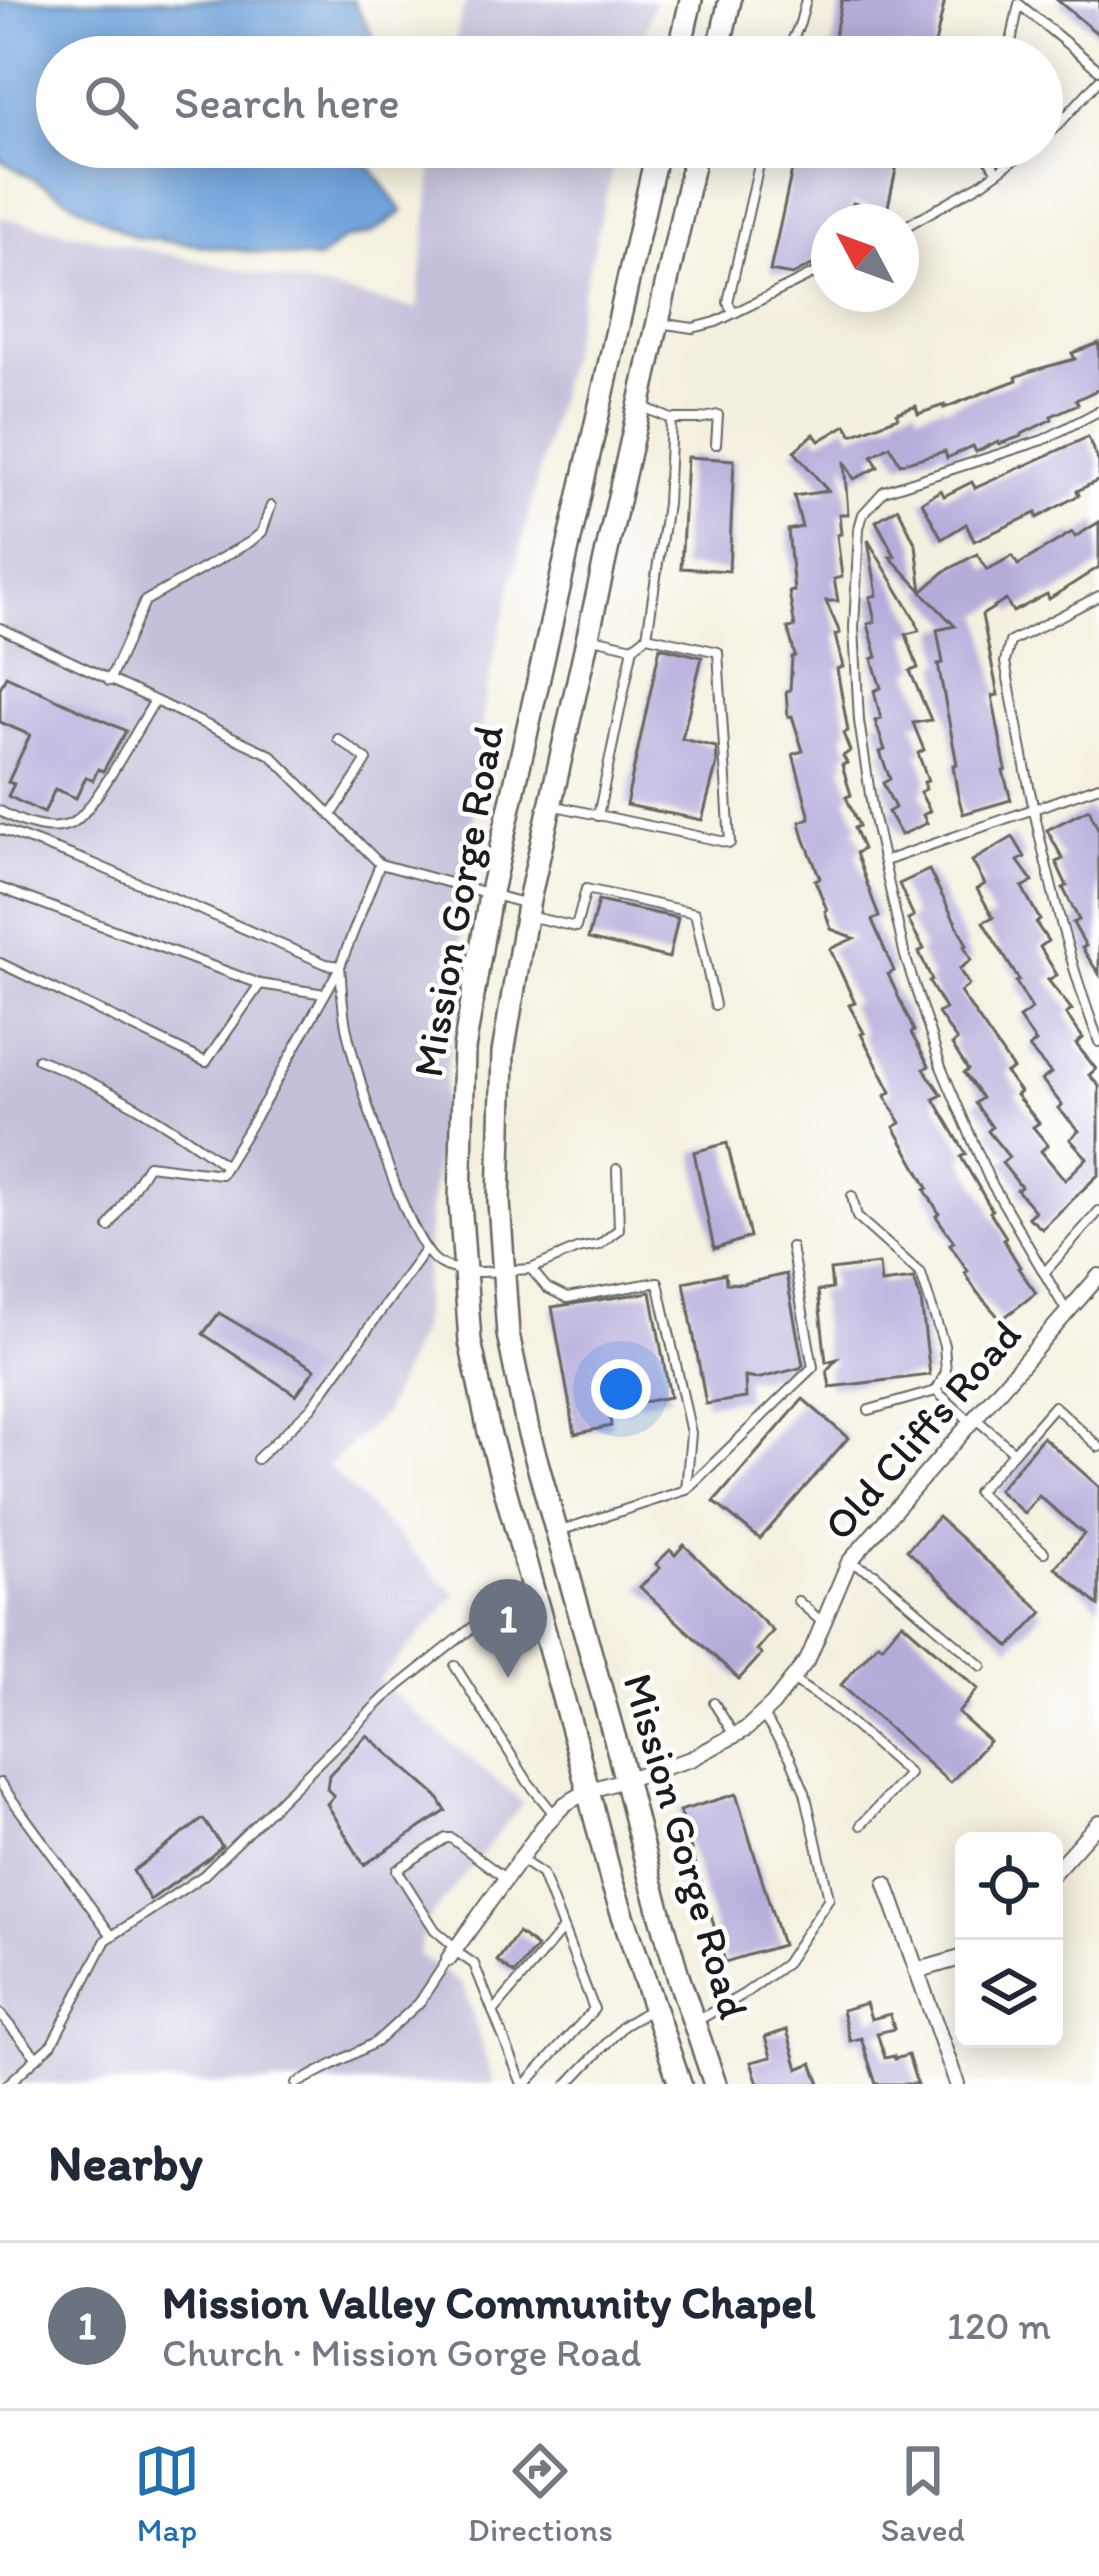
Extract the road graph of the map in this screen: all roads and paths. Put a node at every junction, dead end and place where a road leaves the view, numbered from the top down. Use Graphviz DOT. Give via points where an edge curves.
graph roads {
  1 [pos="691,0"];
  2 [pos="730,0"];
  3 [pos="806,0"];
  4 [pos="1019,2"];
  5 [pos="683,36"];
  6 [pos="722,36"];
  7 [pos="794,36"];
  8 [pos="1012,36"];
  9 [pos="1059,36"];
  10 [pos="1063,39"];
  11 [pos="1099,70"];
  12 [pos="1099,80"];
  13 [pos="1063,120"];
  14 [pos="653,168"];
  15 [pos="692,168"];
  16 [pos="758,168"];
  17 [pos="995,168"];
  18 [pos="1003,168"];
  19 [pos="997,172"];
  20 [pos="919,219"];
  21 [pos="811,275"];
  22 [pos="733,313"];
  23 [pos="657,322"];
  24 [pos="638,405"];
  25 [pos="1099,412"];
  26 [pos="671,419"];
  27 [pos="716,444"];
  28 [pos="271,506"];
  29 [pos="1099,596"];
  30 [pos="3,630"];
  31 [pos="646,636"];
  32 [pos="586,637"];
  33 [pos="0,646"];
  34 [pos="633,647"];
  35 [pos="109,681"];
  36 [pos="154,702"];
  37 [pos="338,740"];
  38 [pos="1099,786"];
  39 [pos="550,805"];
  40 [pos="1032,809"];
  41 [pos="0,812"];
  42 [pos="332,815"];
  43 [pos="598,815"];
  44 [pos="0,829"];
  45 [pos="885,861"];
  46 [pos="380,864"];
  47 [pos="0,888"];
  48 [pos="490,896"];
  49 [pos="527,910"];
  50 [pos="0,964"];
  51 [pos="340,966"];
  52 [pos="260,984"];
  53 [pos="325,994"];
  54 [pos="715,1005"];
  55 [pos="1099,1042"];
  56 [pos="38,1059"];
  57 [pos="226,1166"];
  58 [pos="616,1169"];
  59 [pos="851,1196"];
  60 [pos="1099,1211"];
  61 [pos="109,1227"];
  62 [pos="790,1247"];
  63 [pos="425,1250"];
  64 [pos="531,1269"];
  65 [pos="503,1270"];
  66 [pos="465,1271"];
  67 [pos="1044,1273"];
  68 [pos="1099,1276"];
  69 [pos="1067,1312"];
  70 [pos="936,1390"];
  71 [pos="869,1410"];
  72 [pos="973,1420"];
  73 [pos="1099,1447"];
  74 [pos="1014,1452"];
  75 [pos="257,1459"];
  76 [pos="686,1490"];
  77 [pos="557,1531"];
  78 [pos="1044,1552"];
  79 [pos="849,1562"];
  80 [pos="532,1585"];
  81 [pos="798,1600"];
  82 [pos="824,1623"];
  83 [pos="455,1666"];
  84 [pos="982,1666"];
  85 [pos="792,1680"];
  86 [pos="714,1703"];
  87 [pos="762,1714"];
  88 [pos="734,1735"];
  89 [pos="626,1779"];
  90 [pos="0,1783"];
  91 [pos="588,1791"];
  92 [pos="554,1815"];
  93 [pos="1099,1822"];
  94 [pos="861,1825"];
  95 [pos="520,1859"];
  96 [pos="1063,1862"];
  97 [pos="506,1879"];
  98 [pos="886,1884"];
  99 [pos="563,1929"];
  100 [pos="112,1936"];
  101 [pos="453,1952"];
  102 [pos="955,1960"];
  103 [pos="916,1971"];
  104 [pos="654,2007"];
  105 [pos="493,2012"];
  106 [pos="0,2014"];
  107 [pos="694,2023"];
  108 [pos="37,2058"];
  109 [pos="8,2084"];
  110 [pos="296,2084"];
  111 [pos="524,2084"];
  112 [pos="568,2084"];
  113 [pos="680,2084"];
  114 [pos="715,2084"];
  115 [pos="957,2084"];
  1 -- 5 [label="main road"];
  2 -- 6 [label="main road"];
  3 -- 7 [label="lane"];
  4 -- 8 [label="lane"];
  4 -- 9 [label="lane"];
  10 -- 11 [label="lane"];
  12 -- 13 [label="lane"];
  14 -- 48 [label="main road, Mission Gorge Road"];
  15 -- 23 [label="main road, Mission Gorge Road"];
  16 -- 22 [label="lane" via="728,302"];
  17 -- 19 [label="lane"];
  18 -- 19 [label="lane"];
  19 -- 20 [label="lane"];
  21 -- 22 [label="lane"];
  22 -- 23 [label="lane" via="693,328"];
  23 -- 24 [label="main road, Mission Gorge Road"];
  24 -- 26 [label="lane"];
  24 -- 32 [label="main road, Mission Gorge Road"];
  25 -- 45 [label="lane" via="1043,440 884,491 862,514 854,628 859,722"];
  26 -- 27 [label="lane" via="718,415"];
  26 -- 31 [label="lane" via="668,503"];
  28 -- 35 [label="lane" via="250,542 145,602"];
  29 -- 40 [label="lane" via="1010,642 1005,662"];
  30 -- 33 [label="lane"];
  30 -- 35 [label="lane"];
  31 -- 34 [label="lane"];
  31 -- 43 [label="lane" via="718,652 730,843"];
  32 -- 34 [label="lane"];
  32 -- 39 [label="main road, Mission Gorge Road"];
  34 -- 43 [label="lane"];
  35 -- 36 [label="lane"];
  36 -- 41 [label="lane" via="74,822 49,828"];
  36 -- 42 [label="lane" via="271,755"];
  37 -- 42 [label="lane" via="367,760"];
  38 -- 40 [label="lane"];
  39 -- 43 [label="lane"];
  39 -- 49 [label="main road, Mission Gorge Road"];
  40 -- 45 [label="lane"];
  40 -- 55 [label="lane"];
  42 -- 46 [label="lane"];
  44 -- 51 [label="lane"];
  45 -- 67 [label="lane" via="941,1067 989,1179"];
  46 -- 48 [label="lane"];
  46 -- 51 [label="lane"];
  47 -- 52 [label="lane"];
  48 -- 49 [label="lane"];
  48 -- 66 [label="main road, Mission Gorge Road" via="464,1049"];
  49 -- 54 [label="lane" via="576,927 586,889 695,913"];
  49 -- 65 [label="main road, Mission Gorge Road" via="502,1053"];
  50 -- 52 [label="lane" via="206,1062"];
  51 -- 53 [label="lane"];
  51 -- 63 [label="lane" via="357,1069"];
  52 -- 53 [label="lane"];
  53 -- 57 [label="lane"];
  56 -- 57 [label="lane" via="121,1096"];
  57 -- 61 [label="lane" via="221,1174 148,1165"];
  58 -- 64 [label="lane" via="619,1229 599,1245"];
  59 -- 70 [label="lane" via="857,1217 921,1274 944,1345 946,1372"];
  60 -- 67 [label="lane"];
  62 -- 76 [label="lane" via="813,1367"];
  63 -- 66 [label="lane"];
  63 -- 75 [label="lane" via="311,1408"];
  64 -- 65 [label="lane"];
  64 -- 76 [label="lane" via="566,1298 658,1282 691,1433"];
  65 -- 66 [label="lane"];
  65 -- 77 [label="main road, Mission Gorge Road" via="508,1334"];
  66 -- 80 [label="main road, Mission Gorge Road" via="489,1432"];
  67 -- 69 [label="lane"];
  68 -- 69 [label="street, Old Cliffs Road"];
  69 -- 72 [label="street, Old Cliffs Road"];
  70 -- 71 [label="lane"];
  70 -- 72 [label="lane"];
  72 -- 74 [label="lane"];
  72 -- 79 [label="street, Old Cliffs Road"];
  73 -- 74 [label="lane" via="1054,1406"];
  74 -- 78 [label="lane" via="977,1492"];
  76 -- 77 [label="lane"];
  77 -- 89 [label="main road, Mission Gorge Road"];
  79 -- 82 [label="street, Old Cliffs Road"];
  79 -- 84 [label="lane" via="875,1574"];
  80 -- 91 [label="main road, Mission Gorge Road"];
  80 -- 100 [label="lane" via="385,1697 204,1874"];
  81 -- 82 [label="lane"];
  82 -- 85 [label="street, Old Cliffs Road"];
  83 -- 92 [label="lane"];
  85 -- 87 [label="street, Old Cliffs Road"];
  85 -- 94 [label="lane" via="909,1774"];
  86 -- 88 [label="lane"];
  87 -- 88 [label="street, Old Cliffs Road"];
  87 -- 107 [label="lane" via="805,1792 829,1898 785,1964"];
  88 -- 89 [label="street, Old Cliffs Road" via="691,1759"];
  89 -- 91 [label="street, Old Cliffs Road"];
  89 -- 107 [label="main road, Mission Gorge Road"];
  90 -- 100 [label="lane"];
  91 -- 92 [label="street, Old Cliffs Road"];
  91 -- 104 [label="main road, Mission Gorge Road"];
  92 -- 95 [label="street, Old Cliffs Road"];
  93 -- 96 [label="street"];
  95 -- 97 [label="street, Old Cliffs Road"];
  95 -- 99 [label="lane" via="542,1874"];
  97 -- 101 [label="street, Old Cliffs Road"];
  97 -- 101 [label="lane" via="451,1838 398,1870"];
  98 -- 103 [label="street"];
  99 -- 105 [label="lane"];
  99 -- 111 [label="lane" via="594,2009"];
  100 -- 108 [label="lane"];
  101 -- 105 [label="lane" via="474,1964"];
  101 -- 110 [label="lane" via="419,2003 376,2042"];
  102 -- 103 [label="street"];
  103 -- 115 [label="street"];
  104 -- 112 [label="lane" via="623,2026"];
  104 -- 113 [label="main road, Mission Gorge Road"];
  105 -- 111 [label="lane"];
  106 -- 108 [label="lane"];
  107 -- 114 [label="main road, Mission Gorge Road"];
  108 -- 109 [label="lane"];
}
